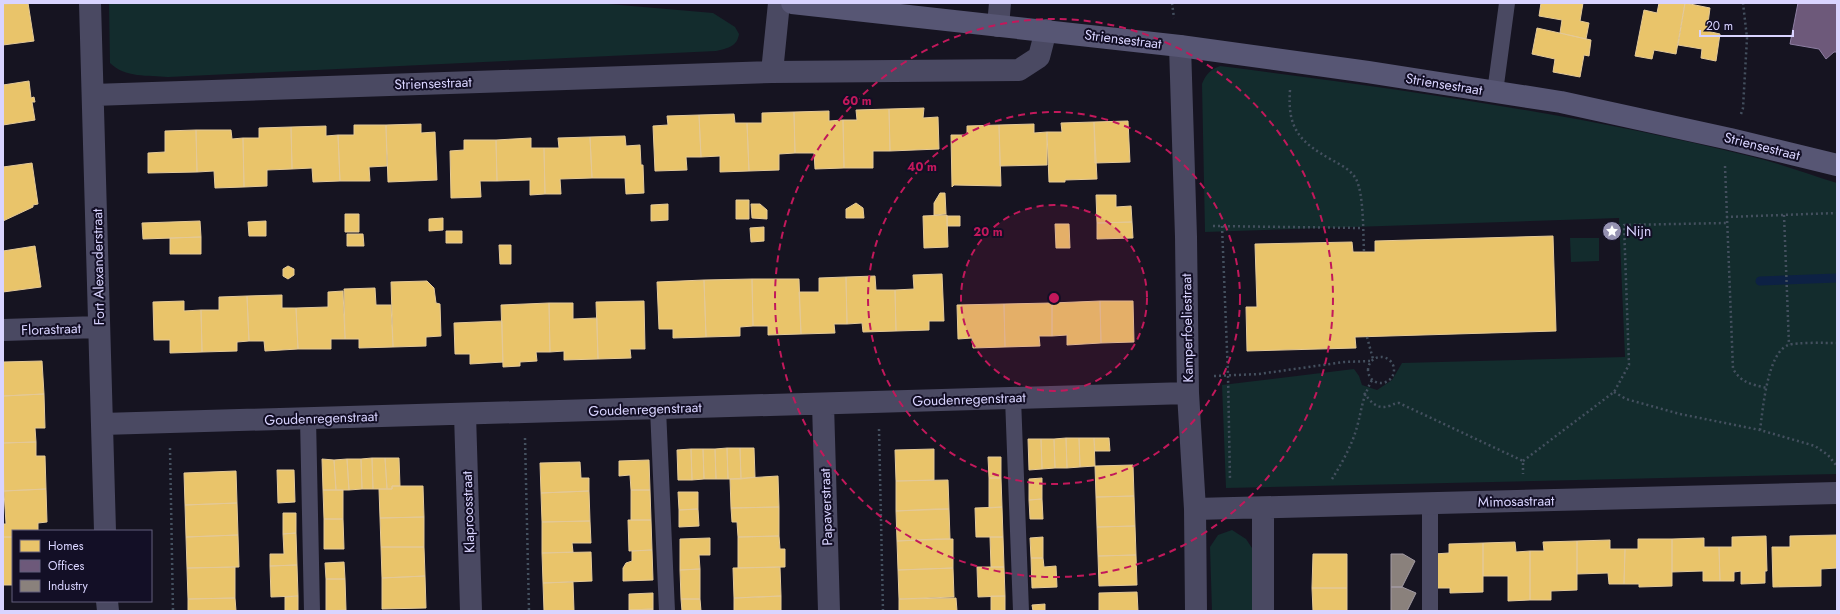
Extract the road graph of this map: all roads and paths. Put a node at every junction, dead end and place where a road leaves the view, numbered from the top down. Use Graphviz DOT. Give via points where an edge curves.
graph roads {
  1 [pos="90,3"];
  2 [pos="779,3"];
  3 [pos="792,3"];
  4 [pos="1000,3"];
  5 [pos="1507,3"];
  6 [pos="1743,3"];
  7 [pos="998,26"];
  8 [pos="1046,30"];
  9 [pos="1180,46"];
  10 [pos="1292,61"];
  11 [pos="772,72"];
  12 [pos="1495,92"];
  13 [pos="93,95"];
  14 [pos="1730,139"];
  15 [pos="1837,165"];
  16 [pos="1837,213"];
  17 [pos="1784,215"];
  18 [pos="1726,217"];
  19 [pos="1726,223"];
  20 [pos="1185,226"];
  21 [pos="1222,226"];
  22 [pos="1362,228"];
  23 [pos="1364,252"];
  24 [pos="99,327"];
  25 [pos="3,330"];
  26 [pos="1367,337"];
  27 [pos="1837,343"];
  28 [pos="1789,345"];
  29 [pos="1372,360"];
  30 [pos="1228,375"];
  31 [pos="1372,380"];
  32 [pos="1188,386"];
  33 [pos="1767,388"];
  34 [pos="1614,392"];
  35 [pos="1364,393"];
  36 [pos="1013,398"];
  37 [pos="879,402"];
  38 [pos="823,404"];
  39 [pos="658,408"];
  40 [pos="524,412"];
  41 [pos="465,414"];
  42 [pos="308,418"];
  43 [pos="170,422"];
  44 [pos="102,424"];
  45 [pos="1760,430"];
  46 [pos="1523,461"];
  47 [pos="1837,468"];
  48 [pos="1837,493"];
  49 [pos="1522,501"];
  50 [pos="1430,504"];
  51 [pos="1317,505"];
  52 [pos="1264,508"];
  53 [pos="1195,509"];
  54 [pos="1230,509"];
  55 [pos="105,530"];
  56 [pos="173,611"];
  57 [pos="312,611"];
  58 [pos="471,611"];
  59 [pos="529,611"];
  60 [pos="667,611"];
  61 [pos="830,611"];
  62 [pos="883,611"];
  63 [pos="1021,611"];
  64 [pos="1196,611"];
  65 [pos="1263,611"];
  66 [pos="1430,611"];
  1 -- 13 [label="street, Fort Alexanderstraat"];
  2 -- 11 [label="street"];
  3 -- 7 [label="street, Striensestraat"];
  4 -- 7 [label="street"];
  5 -- 12 [label="lane"];
  6 -- 14 [label="path" via="1747,38 1743,108"];
  7 -- 8 [label="street, Striensestraat"];
  8 -- 9 [label="street, Striensestraat"];
  8 -- 11 [label="street, Striensestraat" via="1039,57 1019,70"];
  9 -- 10 [label="street, Striensestraat"];
  9 -- 20 [label="street, Kamperfoeliestraat"];
  10 -- 12 [label="street, Striensestraat"];
  10 -- 22 [label="path" via="1290,109 1298,136 1310,147 1346,168 1357,180 1361,196"];
  11 -- 13 [label="street, Striensestraat"];
  12 -- 14 [label="street, Striensestraat" via="1562,102"];
  13 -- 24 [label="street, Fort Alexanderstraat"];
  14 -- 15 [label="street, Striensestraat"];
  14 -- 18 [label="path" via="1724,175"];
  16 -- 17 [label="path"];
  17 -- 18 [label="path"];
  17 -- 28 [label="path"];
  18 -- 19 [label="path"];
  19 -- 33 [label="path" via="1733,368 1738,377 1748,383"];
  19 -- 34 [label="path" via="1624,225 1629,365"];
  20 -- 21 [label="path"];
  20 -- 32 [label="street, Kamperfoeliestraat"];
  21 -- 22 [label="path"];
  21 -- 30 [label="path"];
  22 -- 23 [label="path"];
  24 -- 25 [label="street, Florastraat"];
  24 -- 44 [label="street, Fort Alexanderstraat"];
  26 -- 29 [label="path"];
  27 -- 28 [label="path"];
  28 -- 33 [label="path" via="1780,350 1774,359"];
  29 -- 30 [label="path" via="1259,374"];
  29 -- 31 [label="path" via="1368,372"];
  29 -- 31 [label="path" via="1388,358 1395,371 1392,378 1386,382 1378,383"];
  30 -- 32 [label="path"];
  30 -- 54 [label="path"];
  31 -- 35 [label="path"];
  32 -- 36 [label="street, Goudenregenstraat"];
  32 -- 53 [label="street, Kamperfoeliestraat"];
  33 -- 45 [label="path"];
  34 -- 45 [label="path" via="1626,399 1680,414"];
  34 -- 46 [label="path"];
  35 -- 46 [label="path" via="1376,406 1387,407 1399,403"];
  35 -- 51 [label="path" via="1357,428 1341,464"];
  36 -- 37 [label="street, Goudenregenstraat"];
  36 -- 63 [label="lane"];
  37 -- 38 [label="street, Goudenregenstraat"];
  37 -- 62 [label="path"];
  38 -- 39 [label="street, Goudenregenstraat"];
  38 -- 61 [label="street, Papaverstraat"];
  39 -- 40 [label="street, Goudenregenstraat"];
  39 -- 60 [label="lane"];
  40 -- 41 [label="street, Goudenregenstraat"];
  40 -- 59 [label="path"];
  41 -- 42 [label="street, Goudenregenstraat"];
  41 -- 58 [label="street, Klaproosstraat"];
  42 -- 43 [label="street, Goudenregenstraat"];
  42 -- 57 [label="lane"];
  43 -- 44 [label="street, Goudenregenstraat"];
  43 -- 56 [label="path"];
  44 -- 55 [label="street, Fort Alexanderstraat"];
  45 -- 47 [label="path" via="1815,446 1828,455"];
  46 -- 49 [label="path"];
  48 -- 49 [label="street, Mimosastraat"];
  49 -- 50 [label="street, Mimosastraat"];
  50 -- 51 [label="street, Mimosastraat"];
  50 -- 66 [label="lane"];
  51 -- 52 [label="street, Mimosastraat"];
  52 -- 54 [label="street, Mimosastraat"];
  52 -- 65 [label="street"];
  53 -- 54 [label="street, Mimosastraat"];
  53 -- 64 [label="street, Kamperfoeliestraat"];
}
